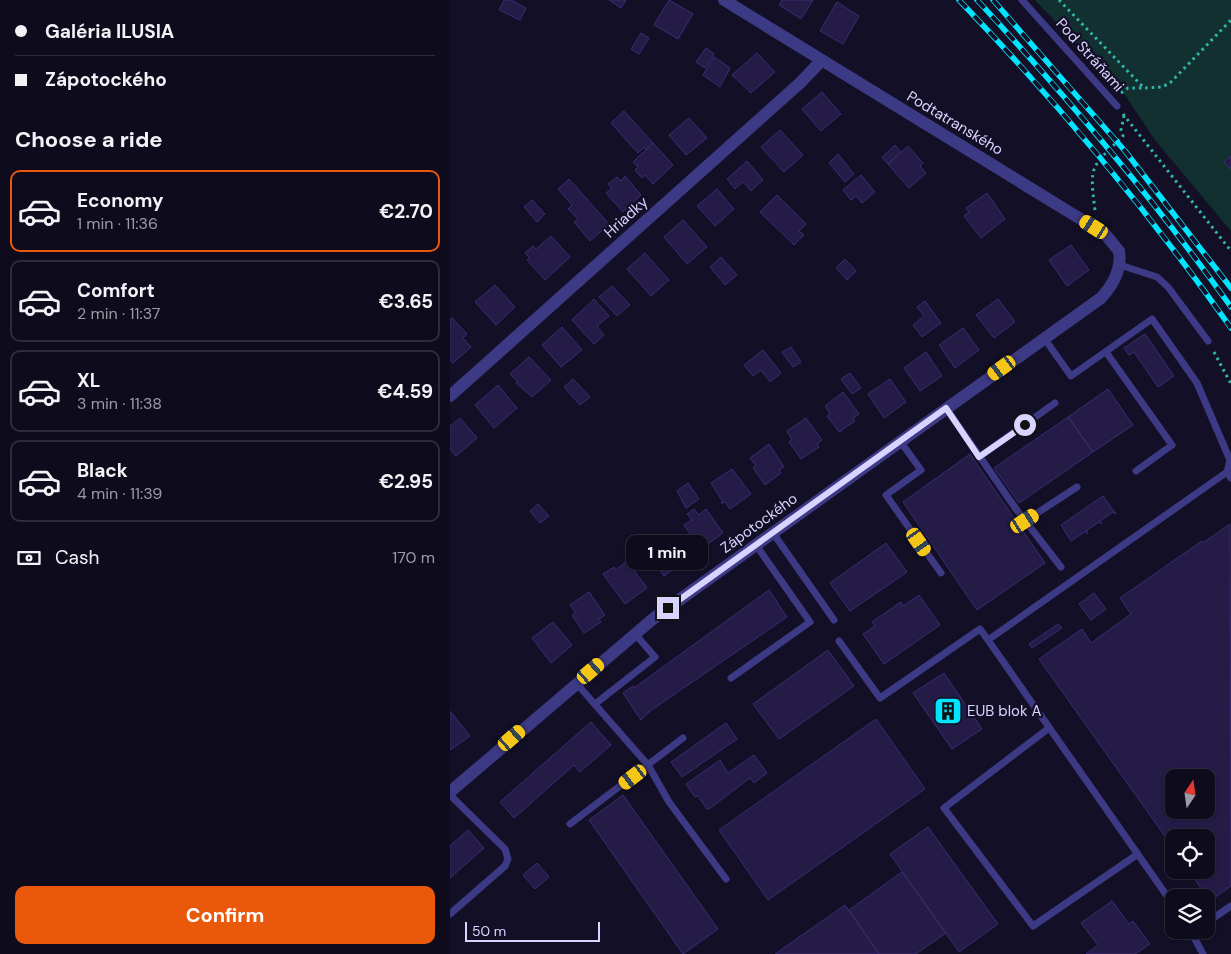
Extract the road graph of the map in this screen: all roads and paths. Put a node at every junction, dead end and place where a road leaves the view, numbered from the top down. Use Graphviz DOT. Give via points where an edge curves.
graph roads {
  1 [pos="724,0"];
  2 [pos="1022,0"];
  3 [pos="1060,0"];
  4 [pos="1231,20"];
  5 [pos="822,60"];
  6 [pos="1144,88"];
  7 [pos="1114,103"];
  8 [pos="1124,116"];
  9 [pos="1094,227"];
  10 [pos="1231,251"];
  11 [pos="1120,265"];
  12 [pos="1044,338"];
  13 [pos="1208,341"];
  14 [pos="1106,352"];
  15 [pos="1231,384"];
  16 [pos="450,396"];
  17 [pos="1055,403"];
  18 [pos="946,408"];
  19 [pos="900,441"];
  20 [pos="979,457"];
  21 [pos="1136,471"];
  22 [pos="1229,475"];
  23 [pos="1076,487"];
  24 [pos="1025,521"];
  25 [pos="772,533"];
  26 [pos="756,545"];
  27 [pos="1061,567"];
  28 [pos="941,573"];
  29 [pos="834,620"];
  30 [pos="635,634"];
  31 [pos="988,640"];
  32 [pos="839,641"];
  33 [pos="730,678"];
  34 [pos="577,684"];
  35 [pos="595,704"];
  36 [pos="1049,728"];
  37 [pos="683,738"];
  38 [pos="648,765"];
  39 [pos="450,794"];
  40 [pos="570,824"];
  41 [pos="1138,854"];
  42 [pos="726,879"];
  43 [pos="1165,893"];
  44 [pos="1231,906"];
  45 [pos="450,914"];
  46 [pos="1215,917"];
  47 [pos="1197,939"];
  48 [pos="1204,954"];
  1 -- 5 [label="street, Podtatranského"];
  2 -- 7 [label="lane, Pod Stráňami"];
  3 -- 6 [label="path"];
  4 -- 6 [label="path" via="1170,83"];
  5 -- 9 [label="street, Podtatranského"];
  5 -- 16 [label="street, Hriadky"];
  6 -- 7 [label="path" via="1128,88"];
  7 -- 8 [label="path"];
  8 -- 9 [label="path" via="1123,136 1095,163 1092,173"];
  8 -- 10 [label="path"];
  9 -- 11 [label="street, Podtatranského" via="1120,251"];
  11 -- 12 [label="street, Zápotockého" via="1114,280 1100,298"];
  11 -- 13 [label="lane" via="1156,277 1168,286"];
  12 -- 14 [label="lane" via="1071,376"];
  12 -- 18 [label="street, Zápotockého"];
  13 -- 15 [label="path"];
  14 -- 21 [label="lane" via="1172,445"];
  14 -- 22 [label="lane" via="1152,320 1197,383 1230,460"];
  17 -- 20 [label="lane"];
  18 -- 19 [label="street, Zápotockého"];
  18 -- 20 [label="lane"];
  19 -- 25 [label="street, Zápotockého"];
  19 -- 28 [label="lane" via="921,470 886,495"];
  20 -- 24 [label="lane"];
  22 -- 31 [label="lane"];
  23 -- 24 [label="lane"];
  24 -- 27 [label="lane"];
  25 -- 26 [label="street, Zápotockého"];
  25 -- 29 [label="lane"];
  26 -- 30 [label="street, Zápotockého"];
  26 -- 33 [label="lane" via="810,622"];
  30 -- 34 [label="street, Zápotockého"];
  30 -- 35 [label="lane" via="655,656"];
  31 -- 32 [label="lane" via="980,629 880,698"];
  31 -- 36 [label="lane"];
  34 -- 35 [label="lane"];
  34 -- 39 [label="street, Zápotockého"];
  35 -- 38 [label="lane"];
  36 -- 41 [label="lane"];
  36 -- 41 [label="lane" via="944,808 1033,926"];
  37 -- 38 [label="lane"];
  38 -- 40 [label="lane"];
  38 -- 42 [label="lane" via="669,802"];
  39 -- 45 [label="lane" via="505,849 508,859 505,866"];
  41 -- 43 [label="lane"];
  44 -- 46 [label="lane"];
  47 -- 48 [label="lane"];
}
